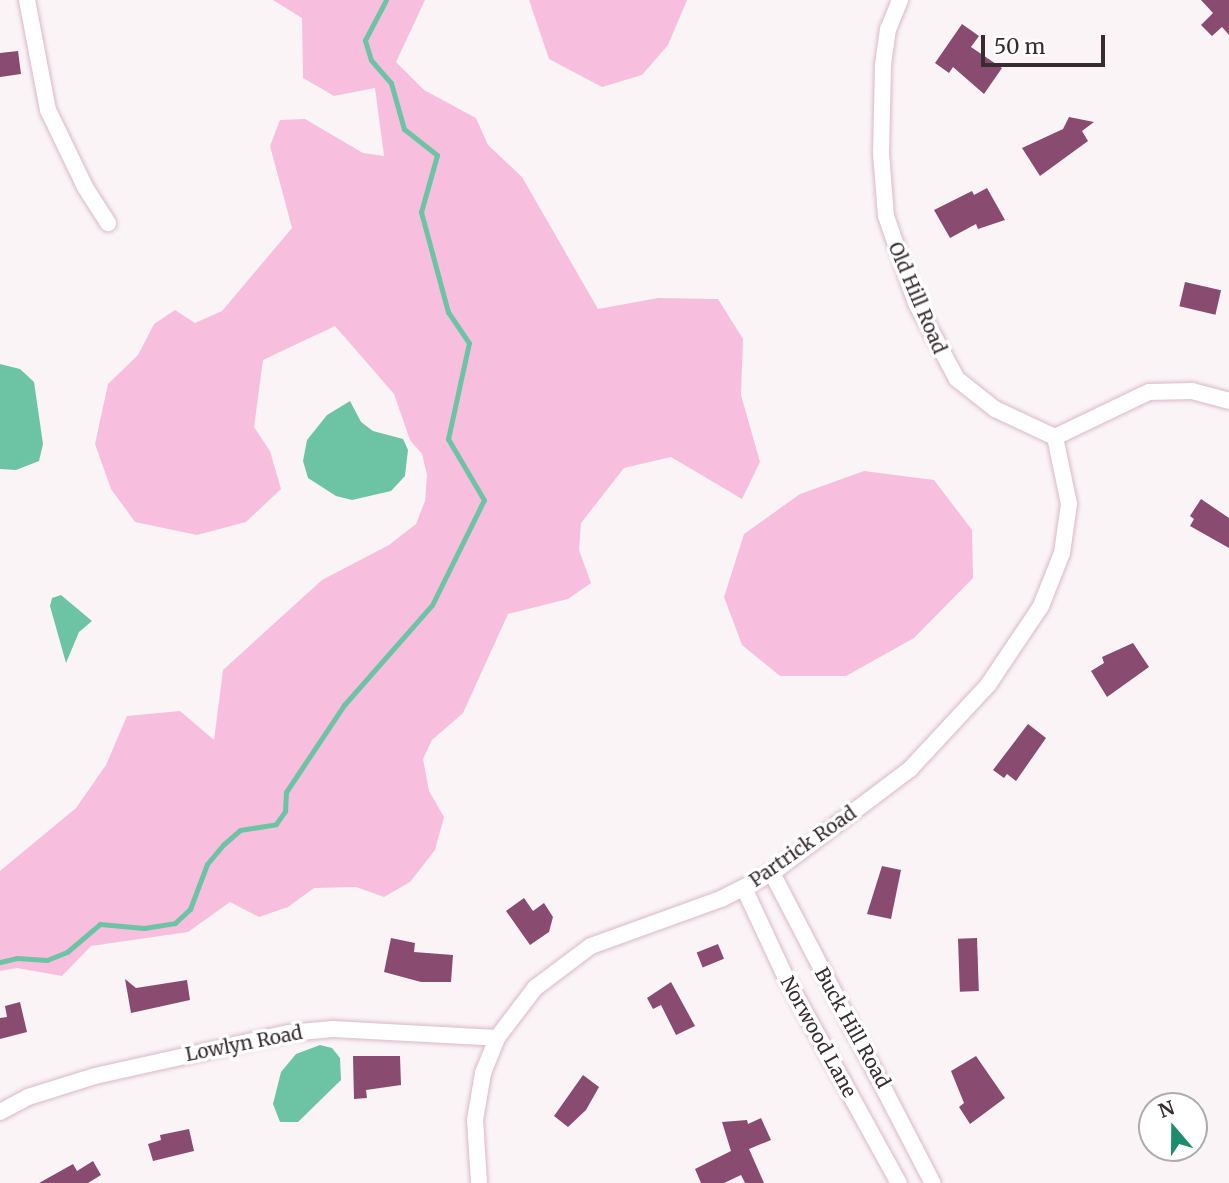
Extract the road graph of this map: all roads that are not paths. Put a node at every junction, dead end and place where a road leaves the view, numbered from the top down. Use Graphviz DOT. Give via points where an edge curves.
graph roads {
  1 [pos="27,0"];
  2 [pos="900,0"];
  3 [pos="108,223"];
  4 [pos="1229,401"];
  5 [pos="1055,437"];
  6 [pos="772,873"];
  7 [pos="744,888"];
  8 [pos="497,1038"];
  9 [pos="0,1112"];
  10 [pos="479,1183"];
  11 [pos="899,1183"];
  12 [pos="933,1183"];
  1 -- 3 [label="street" via="48,110"];
  2 -- 5 [label="street, Old Hill Road" via="886,43 881,153 886,216 900,266 937,349 957,379 995,409"];
  4 -- 5 [label="street" via="1192,391 1149,393"];
  5 -- 6 [label="street, Partrick Road" via="1068,493 1065,544 1054,580 1016,648 934,747"];
  6 -- 7 [label="street, Partrick Road"];
  6 -- 12 [label="street, Buck Hill Road"];
  7 -- 8 [label="street, Partrick Road" via="621,932 577,954 535,988"];
  7 -- 11 [label="street, Norwood Lane" via="785,976"];
  8 -- 9 [label="street, Lowlyn Road" via="467,1033 296,1032 95,1076 28,1097"];
  8 -- 10 [label="street, Partrick Road" via="477,1103"];
}
